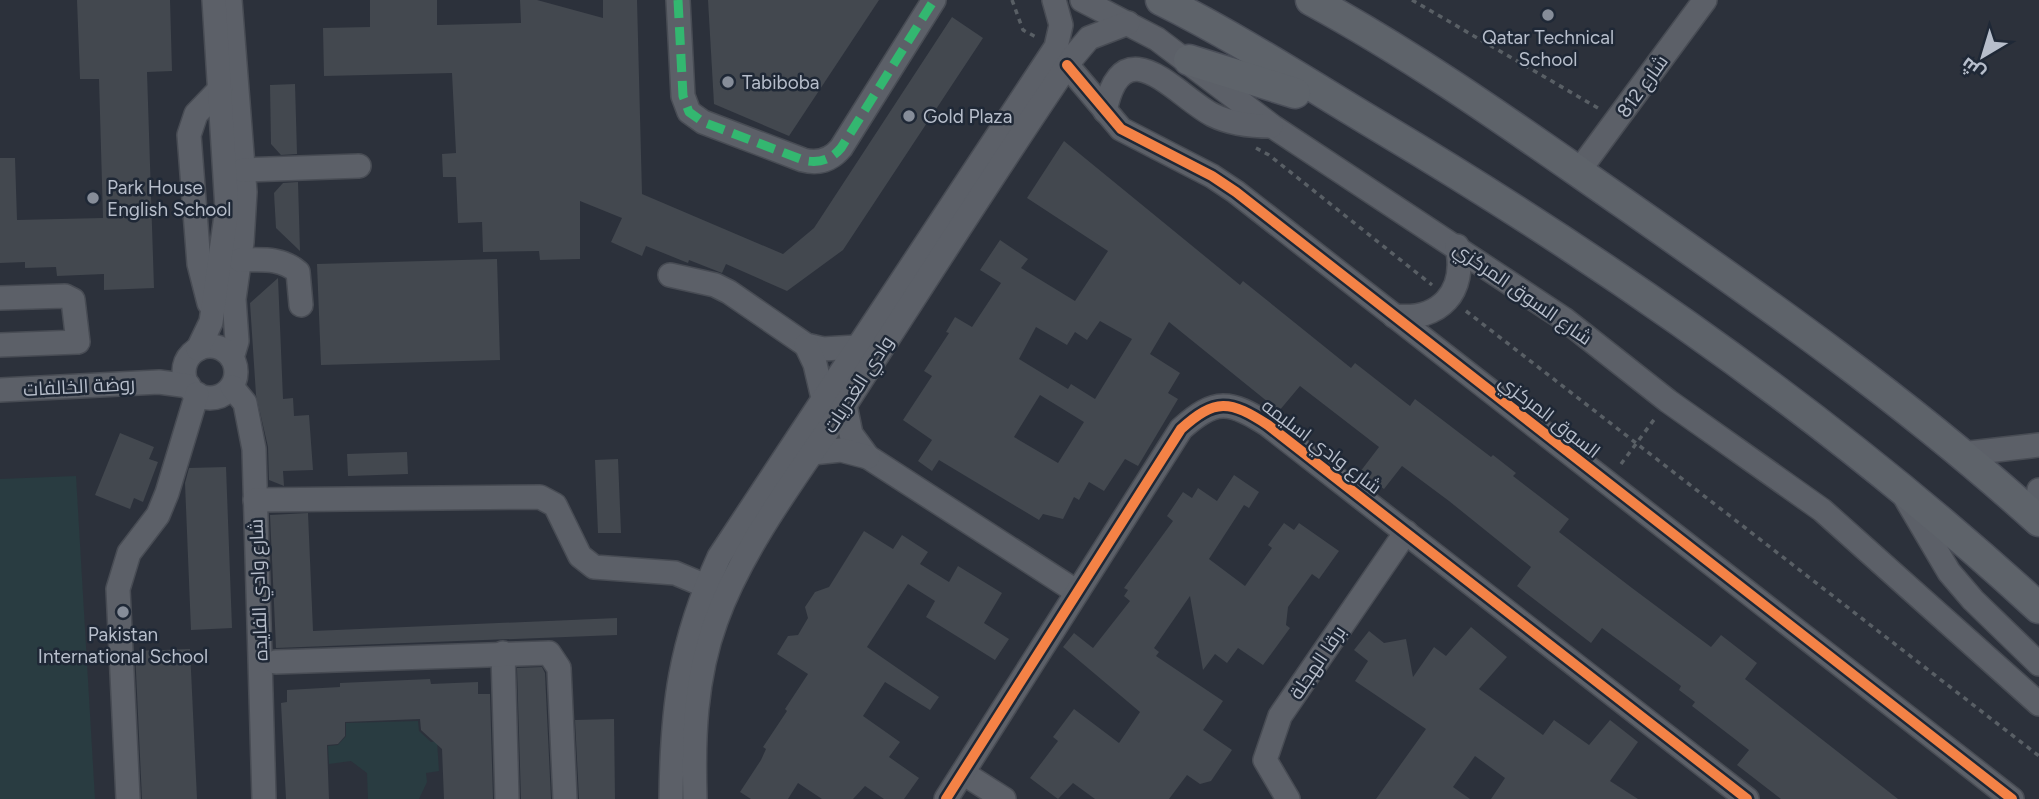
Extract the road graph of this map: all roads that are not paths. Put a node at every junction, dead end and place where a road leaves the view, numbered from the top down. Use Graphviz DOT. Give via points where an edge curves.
graph roads {
  1 [pos="214,0"];
  2 [pos="230,0"];
  3 [pos="678,0"];
  4 [pos="934,0"];
  5 [pos="1054,0"];
  6 [pos="1082,0"];
  7 [pos="1161,0"];
  8 [pos="1705,0"];
  9 [pos="1313,2"];
  10 [pos="1128,23"];
  11 [pos="1061,56"];
  12 [pos="1189,60"];
  13 [pos="221,88"];
  14 [pos="1105,111"];
  15 [pos="1354,111"];
  16 [pos="1272,126"];
  17 [pos="359,166"];
  18 [pos="243,170"];
  19 [pos="1578,172"];
  20 [pos="1457,246"];
  21 [pos="240,260"];
  22 [pos="670,275"];
  23 [pos="0,298"];
  24 [pos="301,305"];
  25 [pos="212,313"];
  26 [pos="1394,316"];
  27 [pos="0,345"];
  28 [pos="806,345"];
  29 [pos="857,347"];
  30 [pos="232,358"];
  31 [pos="192,374"];
  32 [pos="232,387"];
  33 [pos="0,390"];
  34 [pos="834,401"];
  35 [pos="2039,445"];
  36 [pos="812,453"];
  37 [pos="1961,454"];
  38 [pos="868,457"];
  39 [pos="1899,487"];
  40 [pos="255,500"];
  41 [pos="2038,509"];
  42 [pos="1406,532"];
  43 [pos="706,586"];
  44 [pos="1077,592"];
  45 [pos="2039,608"];
  46 [pos="1942,615"];
  47 [pos="2006,632"];
  48 [pos="503,653"];
  49 [pos="276,662"];
  50 [pos="2039,664"];
  51 [pos="2039,704"];
  52 [pos="963,773"];
  53 [pos="128,799"];
  54 [pos="264,799"];
  55 [pos="507,799"];
  56 [pos="565,799"];
  57 [pos="671,799"];
  58 [pos="695,799"];
  59 [pos="946,799"];
  60 [pos="1004,799"];
  61 [pos="1288,799"];
  62 [pos="1748,799"];
  63 [pos="2012,799"];
  1 -- 13 [label="street"];
  2 -- 18 [label="street"];
  3 -- 4 [label="street" via="682,96 689,112 703,122 810,162 824,160 841,148"];
  5 -- 11 [label="street"];
  6 -- 10 [label="street, شارع السوق المركزي"];
  7 -- 15 [label="main road, شارع السوق المركزي"];
  8 -- 19 [label="street, شارع 812"];
  9 -- 19 [label="main road" via="1468,95"];
  10 -- 11 [label="street, وادي الغدريات" via="1089,38"];
  10 -- 12 [label="street, شارع السوق المركزي"];
  11 -- 14 [label="street, السوق المركزي"];
  11 -- 29 [label="street, وادي الغدريات"];
  11 -- 34 [label="street, وادي الغدريات"];
  12 -- 15 [label="main road"];
  12 -- 16 [label="street, شارع السوق المركزي"];
  13 -- 25 [label="street" via="227,209"];
  13 -- 25 [label="street" via="196,114 189,135 199,264"];
  14 -- 16 [label="street" via="1113,86 1137,69 1168,80 1213,115"];
  14 -- 26 [label="street, السوق المركزي" via="1121,129 1236,192"];
  15 -- 39 [label="main road, شارع السوق المركزي" via="1507,202 1622,280"];
  16 -- 20 [label="street, شارع السوق المركزي"];
  17 -- 18 [label="street"];
  18 -- 21 [label="street"];
  19 -- 37 [label="main road" via="1751,292"];
  20 -- 26 [label="street" via="1459,277 1448,298 1430,313 1415,318"];
  20 -- 46 [label="street, شارع السوق المركزي" via="1564,318 1668,401 1822,510"];
  21 -- 24 [label="street" via="290,264 298,272"];
  21 -- 30 [label="street" via="234,299 237,341"];
  22 -- 28 [label="street" via="729,292"];
  23 -- 27 [label="street" via="65,296 73,300 78,342"];
  25 -- 31 [label="street"];
  26 -- 63 [label="street, السوق المركزي"];
  28 -- 29 [label="street"];
  28 -- 34 [label="street"];
  29 -- 34 [label="street, وادي الغدريات"];
  30 -- 31 [label="street" via="220,348 205,346"];
  30 -- 32 [label="street" via="237,372"];
  31 -- 32 [label="street" via="212,398"];
  31 -- 33 [label="street, روضة الخالفات" via="176,374 159,382"];
  31 -- 53 [label="street" via="167,493 158,515 129,553 118,589"];
  32 -- 40 [label="street, شارع وادي الفايده" via="250,419"];
  34 -- 36 [label="street, وادي الغدريات"];
  34 -- 38 [label="street"];
  34 -- 43 [label="street, وادي الغدريات" via="719,557"];
  35 -- 37 [label="street"];
  36 -- 38 [label="street" via="841,450"];
  36 -- 58 [label="street, وادي الغدريات" via="735,576 715,622 696,706"];
  37 -- 41 [label="main road"];
  38 -- 44 [label="street"];
  39 -- 45 [label="main road, شارع السوق المركزي"];
  39 -- 47 [label="street, شارع السوق المركزي" via="1949,572"];
  40 -- 43 [label="street" via="540,497 555,505 580,556 594,567 675,573"];
  40 -- 54 [label="street, شارع وادي الفايده"];
  42 -- 44 [label="street, شارع وادي اسليمه" via="1268,425 1246,410 1223,405 1202,410 1181,429"];
  42 -- 61 [label="street, برقا الهجلة" via="1280,716 1271,736 1265,760"];
  42 -- 62 [label="street, شارع وادي اسليمه"];
  43 -- 57 [label="street, وادي الغدريات" via="675,695"];
  44 -- 52 [label="street, شارع وادي اسليمه"];
  46 -- 47 [label="street, شارع السوق المركزي"];
  46 -- 51 [label="street, شارع السوق المركزي"];
  47 -- 50 [label="street, شارع السوق المركزي"];
  48 -- 49 [label="street"];
  48 -- 55 [label="street"];
  48 -- 56 [label="street" via="549,653 558,662"];
  52 -- 59 [label="street, شارع وادي اسليمه"];
  52 -- 60 [label="street"];
}
